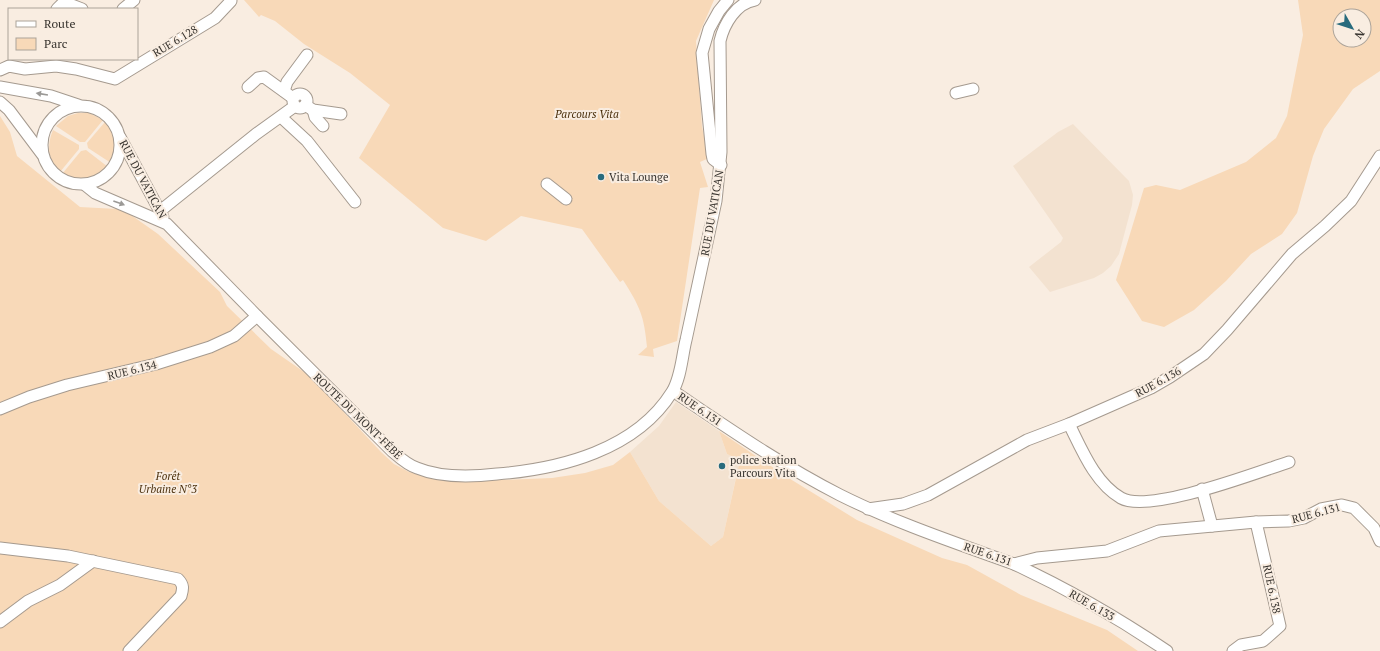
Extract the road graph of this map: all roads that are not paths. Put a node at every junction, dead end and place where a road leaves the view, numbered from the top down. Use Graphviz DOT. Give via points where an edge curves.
graph roads {
  1 [pos="134,0"];
  2 [pos="728,0"];
  3 [pos="755,0"];
  4 [pos="231,1"];
  5 [pos="59,8"];
  6 [pos="79,8"];
  7 [pos="124,8"];
  8 [pos="307,55"];
  9 [pos="21,60"];
  10 [pos="6,66"];
  11 [pos="248,87"];
  12 [pos="2,88"];
  13 [pos="973,89"];
  14 [pos="284,91"];
  15 [pos="956,93"];
  16 [pos="0,102"];
  17 [pos="301,105"];
  18 [pos="79,106"];
  19 [pos="341,114"];
  20 [pos="281,117"];
  21 [pos="323,126"];
  22 [pos="119,133"];
  23 [pos="42,154"];
  24 [pos="1380,156"];
  25 [pos="720,165"];
  26 [pos="547,184"];
  27 [pos="85,185"];
  28 [pos="566,199"];
  29 [pos="355,202"];
  30 [pos="160,211"];
  31 [pos="167,224"];
  32 [pos="256,316"];
  33 [pos="673,391"];
  34 [pos="0,409"];
  35 [pos="1069,424"];
  36 [pos="1289,462"];
  37 [pos="1202,490"];
  38 [pos="868,509"];
  39 [pos="1256,522"];
  40 [pos="1212,526"];
  41 [pos="1377,528"];
  42 [pos="1380,541"];
  43 [pos="0,548"];
  44 [pos="93,561"];
  45 [pos="1014,564"];
  46 [pos="0,622"];
  47 [pos="129,651"];
  48 [pos="1167,651"];
  49 [pos="1233,651"];
  1 -- 7 [label="street"];
  2 -- 25 [label="street" via="709,29 702,53 712,154 713,159"];
  3 -- 25 [label="street, RUE DU VATICAN" via="742,5 722,31"];
  4 -- 10 [label="street, RUE 6.128" via="215,18 115,79 56,66"];
  5 -- 6 [label="street" via="64,2"];
  8 -- 14 [label="street" via="287,82"];
  9 -- 10 [label="street"];
  11 -- 14 [label="street" via="258,78 264,77"];
  18 -- 12 [label="street, one-way" via="51,96"];
  13 -- 15 [label="street"];
  14 -- 17 [label="street"];
  16 -- 23 [label="street"];
  17 -- 19 [label="street"];
  17 -- 20 [label="street"];
  17 -- 21 [label="street"];
  18 -- 22 [label="street" via="89,106 108,116"];
  18 -- 23 [label="street" via="62,111 48,123 42,135"];
  20 -- 29 [label="street" via="307,141"];
  20 -- 30 [label="street"];
  22 -- 27 [label="street" via="120,151 114,168 101,180"];
  22 -- 30 [label="street, RUE DU VATICAN"];
  23 -- 27 [label="street" via="47,167 57,177 66,183"];
  24 -- 35 [label="street, RUE 6.136" via="1351,201 1292,254 1204,354 1151,388"];
  25 -- 33 [label="street, RUE DU VATICAN" via="716,201"];
  26 -- 28 [label="street"];
  27 -- 31 [label="street, ROUTE DU MONT-FÉBÉ, one-way" via="95,193"];
  30 -- 31 [label="street, RUE DU VATICAN"];
  31 -- 32 [label="street, ROUTE DU MONT-FÉBÉ"];
  32 -- 33 [label="street, ROUTE DU MONT-FÉBÉ" via="392,451 415,468 441,474 484,476 522,472 582,458 610,446 638,429"];
  32 -- 34 [label="street, RUE 6.134" via="234,336 210,347 156,364 68,385"];
  33 -- 38 [label="street, RUE 6.131" via="778,461"];
  35 -- 37 [label="street" via="1091,466 1111,491 1122,499 1131,502 1157,500"];
  35 -- 38 [label="street, RUE 6.136" via="1027,440 928,495 903,504"];
  36 -- 37 [label="street"];
  37 -- 40 [label="street"];
  38 -- 45 [label="street, RUE 6.131"];
  39 -- 40 [label="street, RUE 6.131"];
  39 -- 41 [label="street, RUE 6.131" via="1297,520 1321,509 1342,505 1354,508"];
  39 -- 49 [label="street, RUE 6.138" via="1280,626 1263,642 1241,645"];
  40 -- 45 [label="street, RUE 6.131" via="1159,531 1107,551 1037,558"];
  41 -- 42 [label="street"];
  43 -- 44 [label="street"];
  44 -- 46 [label="street" via="60,585 28,601"];
  44 -- 47 [label="street" via="178,579 182,583 181,596"];
  45 -- 48 [label="street, RUE 6.133" via="1083,598"];
}
